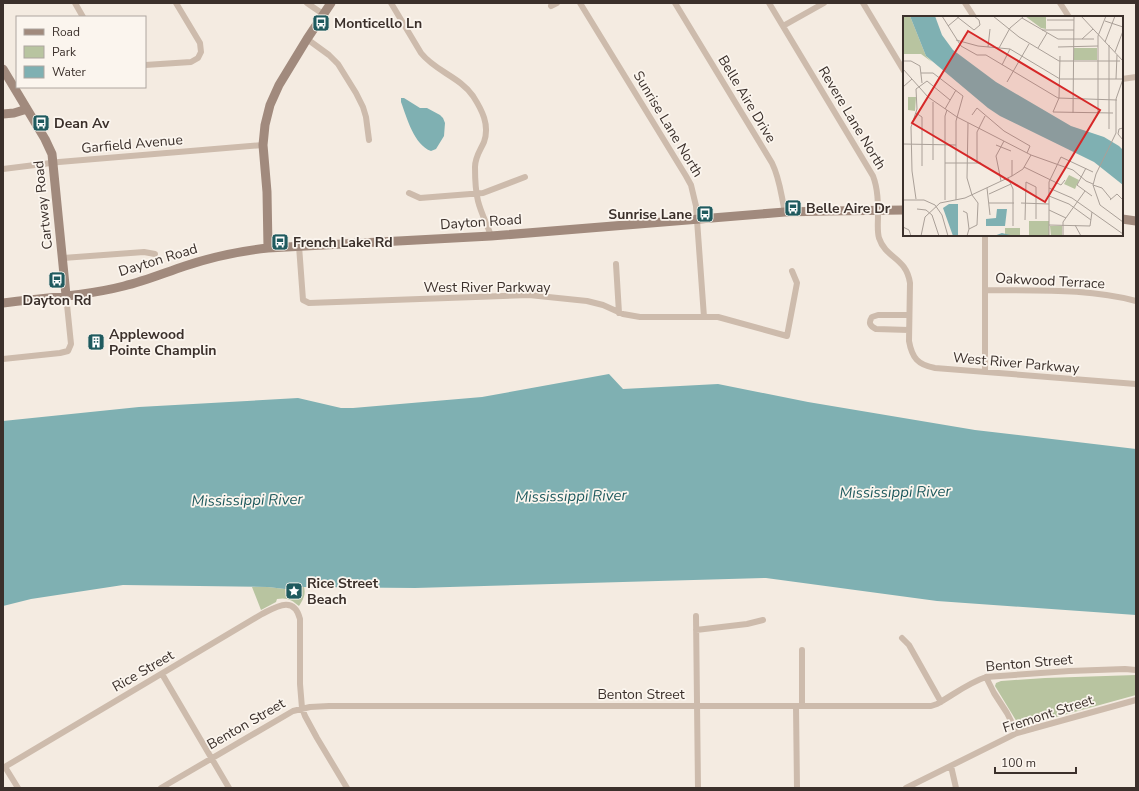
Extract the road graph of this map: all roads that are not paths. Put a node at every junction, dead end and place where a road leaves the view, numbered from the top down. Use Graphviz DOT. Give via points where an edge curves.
graph roads {
  1 [pos="75,3"];
  2 [pos="176,3"];
  3 [pos="307,3"];
  4 [pos="331,3"];
  5 [pos="391,3"];
  6 [pos="580,3"];
  7 [pos="675,3"];
  8 [pos="769,3"];
  9 [pos="824,3"];
  10 [pos="863,3"];
  11 [pos="965,3"];
  12 [pos="1060,3"];
  13 [pos="324,14"];
  14 [pos="82,16"];
  15 [pos="973,16"];
  16 [pos="1068,16"];
  17 [pos="783,26"];
  18 [pos="307,39"];
  19 [pos="146,65"];
  20 [pos="3,69"];
  21 [pos="903,69"];
  22 [pos="1136,77"];
  23 [pos="1123,79"];
  24 [pos="27,108"];
  25 [pos="3,114"];
  26 [pos="369,140"];
  27 [pos="263,145"];
  28 [pos="53,164"];
  29 [pos="3,169"];
  30 [pos="525,177"];
  31 [pos="409,193"];
  32 [pos="477,193"];
  33 [pos="878,210"];
  34 [pos="903,210"];
  35 [pos="784,212"];
  36 [pos="697,219"];
  37 [pos="1123,219"];
  38 [pos="1136,221"];
  39 [pos="491,236"];
  40 [pos="985,236"];
  41 [pos="299,246"];
  42 [pos="268,248"];
  43 [pos="155,254"];
  44 [pos="63,258"];
  45 [pos="616,264"];
  46 [pos="792,271"];
  47 [pos="985,290"];
  48 [pos="66,295"];
  49 [pos="3,298"];
  50 [pos="1136,302"];
  51 [pos="3,303"];
  52 [pos="619,313"];
  53 [pos="909,314"];
  54 [pos="704,317"];
  55 [pos="909,330"];
  56 [pos="909,342"];
  57 [pos="3,359"];
  58 [pos="985,372"];
  59 [pos="1136,384"];
  60 [pos="696,616"];
  61 [pos="763,620"];
  62 [pos="696,630"];
  63 [pos="902,638"];
  64 [pos="802,650"];
  65 [pos="1136,670"];
  66 [pos="162,674"];
  67 [pos="986,677"];
  68 [pos="1136,700"];
  69 [pos="941,702"];
  70 [pos="696,706"];
  71 [pos="799,706"];
  72 [pos="302,708"];
  73 [pos="1017,733"];
  74 [pos="211,758"];
  75 [pos="951,766"];
  76 [pos="4,767"];
  77 [pos="18,788"];
  78 [pos="160,788"];
  79 [pos="229,788"];
  80 [pos="347,788"];
  81 [pos="698,788"];
  82 [pos="797,788"];
  83 [pos="906,788"];
  84 [pos="956,788"];
  1 -- 14 [label="street"];
  2 -- 19 [label="street" via="200,43 201,52 198,58 191,62"];
  3 -- 13 [label="street"];
  4 -- 13 [label="main road"];
  5 -- 32 [label="street" via="426,60 462,84 473,96 484,117 486,133 475,161"];
  6 -- 36 [label="street, Sunrise Lane North" via="686,176 694,194"];
  7 -- 35 [label="street, Belle Aire Drive" via="772,163 780,184"];
  8 -- 17 [label="street, Revere Lane North"];
  9 -- 17 [label="street"];
  10 -- 21 [label="street"];
  11 -- 15 [label="street"];
  12 -- 16 [label="street"];
  13 -- 18 [label="main road"];
  17 -- 33 [label="street, Revere Lane North" via="873,176 878,195"];
  18 -- 26 [label="street" via="329,55 342,69 360,99 366,116"];
  18 -- 27 [label="main road" via="270,105"];
  20 -- 24 [label="main road, Cartway Road"];
  22 -- 23 [label="street"];
  24 -- 25 [label="main road"];
  24 -- 28 [label="main road, Cartway Road" via="49,146"];
  27 -- 28 [label="street, Garfield Avenue"];
  27 -- 42 [label="main road"];
  28 -- 29 [label="street, Garfield Avenue"];
  28 -- 44 [label="main road, Cartway Road"];
  30 -- 32 [label="street" via="491,191"];
  31 -- 32 [label="street" via="420,198"];
  32 -- 39 [label="street"];
  33 -- 34 [label="main road, Dayton Road"];
  33 -- 35 [label="main road, Dayton Road"];
  33 -- 53 [label="street, Revere Lane North" via="878,236 886,250 901,262 908,275"];
  35 -- 36 [label="main road, Dayton Road"];
  36 -- 39 [label="main road, Dayton Road"];
  36 -- 54 [label="street, Sunrise Lane North"];
  37 -- 38 [label="main road"];
  39 -- 41 [label="main road, Dayton Road"];
  40 -- 47 [label="street"];
  41 -- 42 [label="main road, Dayton Road"];
  41 -- 52 [label="street, West River Parkway" via="303,300 309,303 529,295 587,301"];
  42 -- 48 [label="main road, Dayton Road" via="211,259 113,288"];
  43 -- 44 [label="street" via="144,252"];
  44 -- 48 [label="main road, Cartway Road"];
  45 -- 52 [label="street"];
  46 -- 54 [label="street, West River Parkway" via="797,283 787,336 718,317"];
  47 -- 50 [label="street, Oakwood Terrace" via="1095,293"];
  47 -- 58 [label="street"];
  48 -- 49 [label="main road, Dayton Road"];
  48 -- 51 [label="main road, Dayton Road"];
  48 -- 57 [label="street, Cartway Road" via="71,344 68,351"];
  52 -- 54 [label="street, West River Parkway" via="640,318"];
  53 -- 55 [label="street, Revere Lane North"];
  53 -- 55 [label="street" via="878,315 869,321 876,329"];
  55 -- 56 [label="street, Revere Lane North"];
  56 -- 58 [label="street, West River Parkway" via="914,357 926,367"];
  58 -- 59 [label="street, West River Parkway"];
  60 -- 62 [label="street"];
  61 -- 62 [label="street"];
  62 -- 70 [label="street"];
  63 -- 69 [label="street" via="909,645"];
  64 -- 71 [label="street"];
  65 -- 67 [label="street, Benton Street" via="1069,671"];
  66 -- 72 [label="street, Rice Street" via="262,614 285,604 296,610 300,619"];
  66 -- 74 [label="street"];
  66 -- 76 [label="street, Rice Street"];
  67 -- 69 [label="street, Benton Street" via="969,684"];
  67 -- 73 [label="street"];
  68 -- 73 [label="street, Fremont Street"];
  69 -- 71 [label="street, Benton Street" via="926,706"];
  70 -- 71 [label="street, Benton Street"];
  70 -- 72 [label="street, Benton Street"];
  70 -- 81 [label="street"];
  71 -- 82 [label="street"];
  72 -- 74 [label="street, Benton Street"];
  72 -- 80 [label="street"];
  73 -- 75 [label="street, Fremont Street"];
  74 -- 78 [label="street, Benton Street"];
  74 -- 79 [label="street"];
  75 -- 83 [label="street, Fremont Street"];
  75 -- 84 [label="street"];
  76 -- 77 [label="street"];
}
